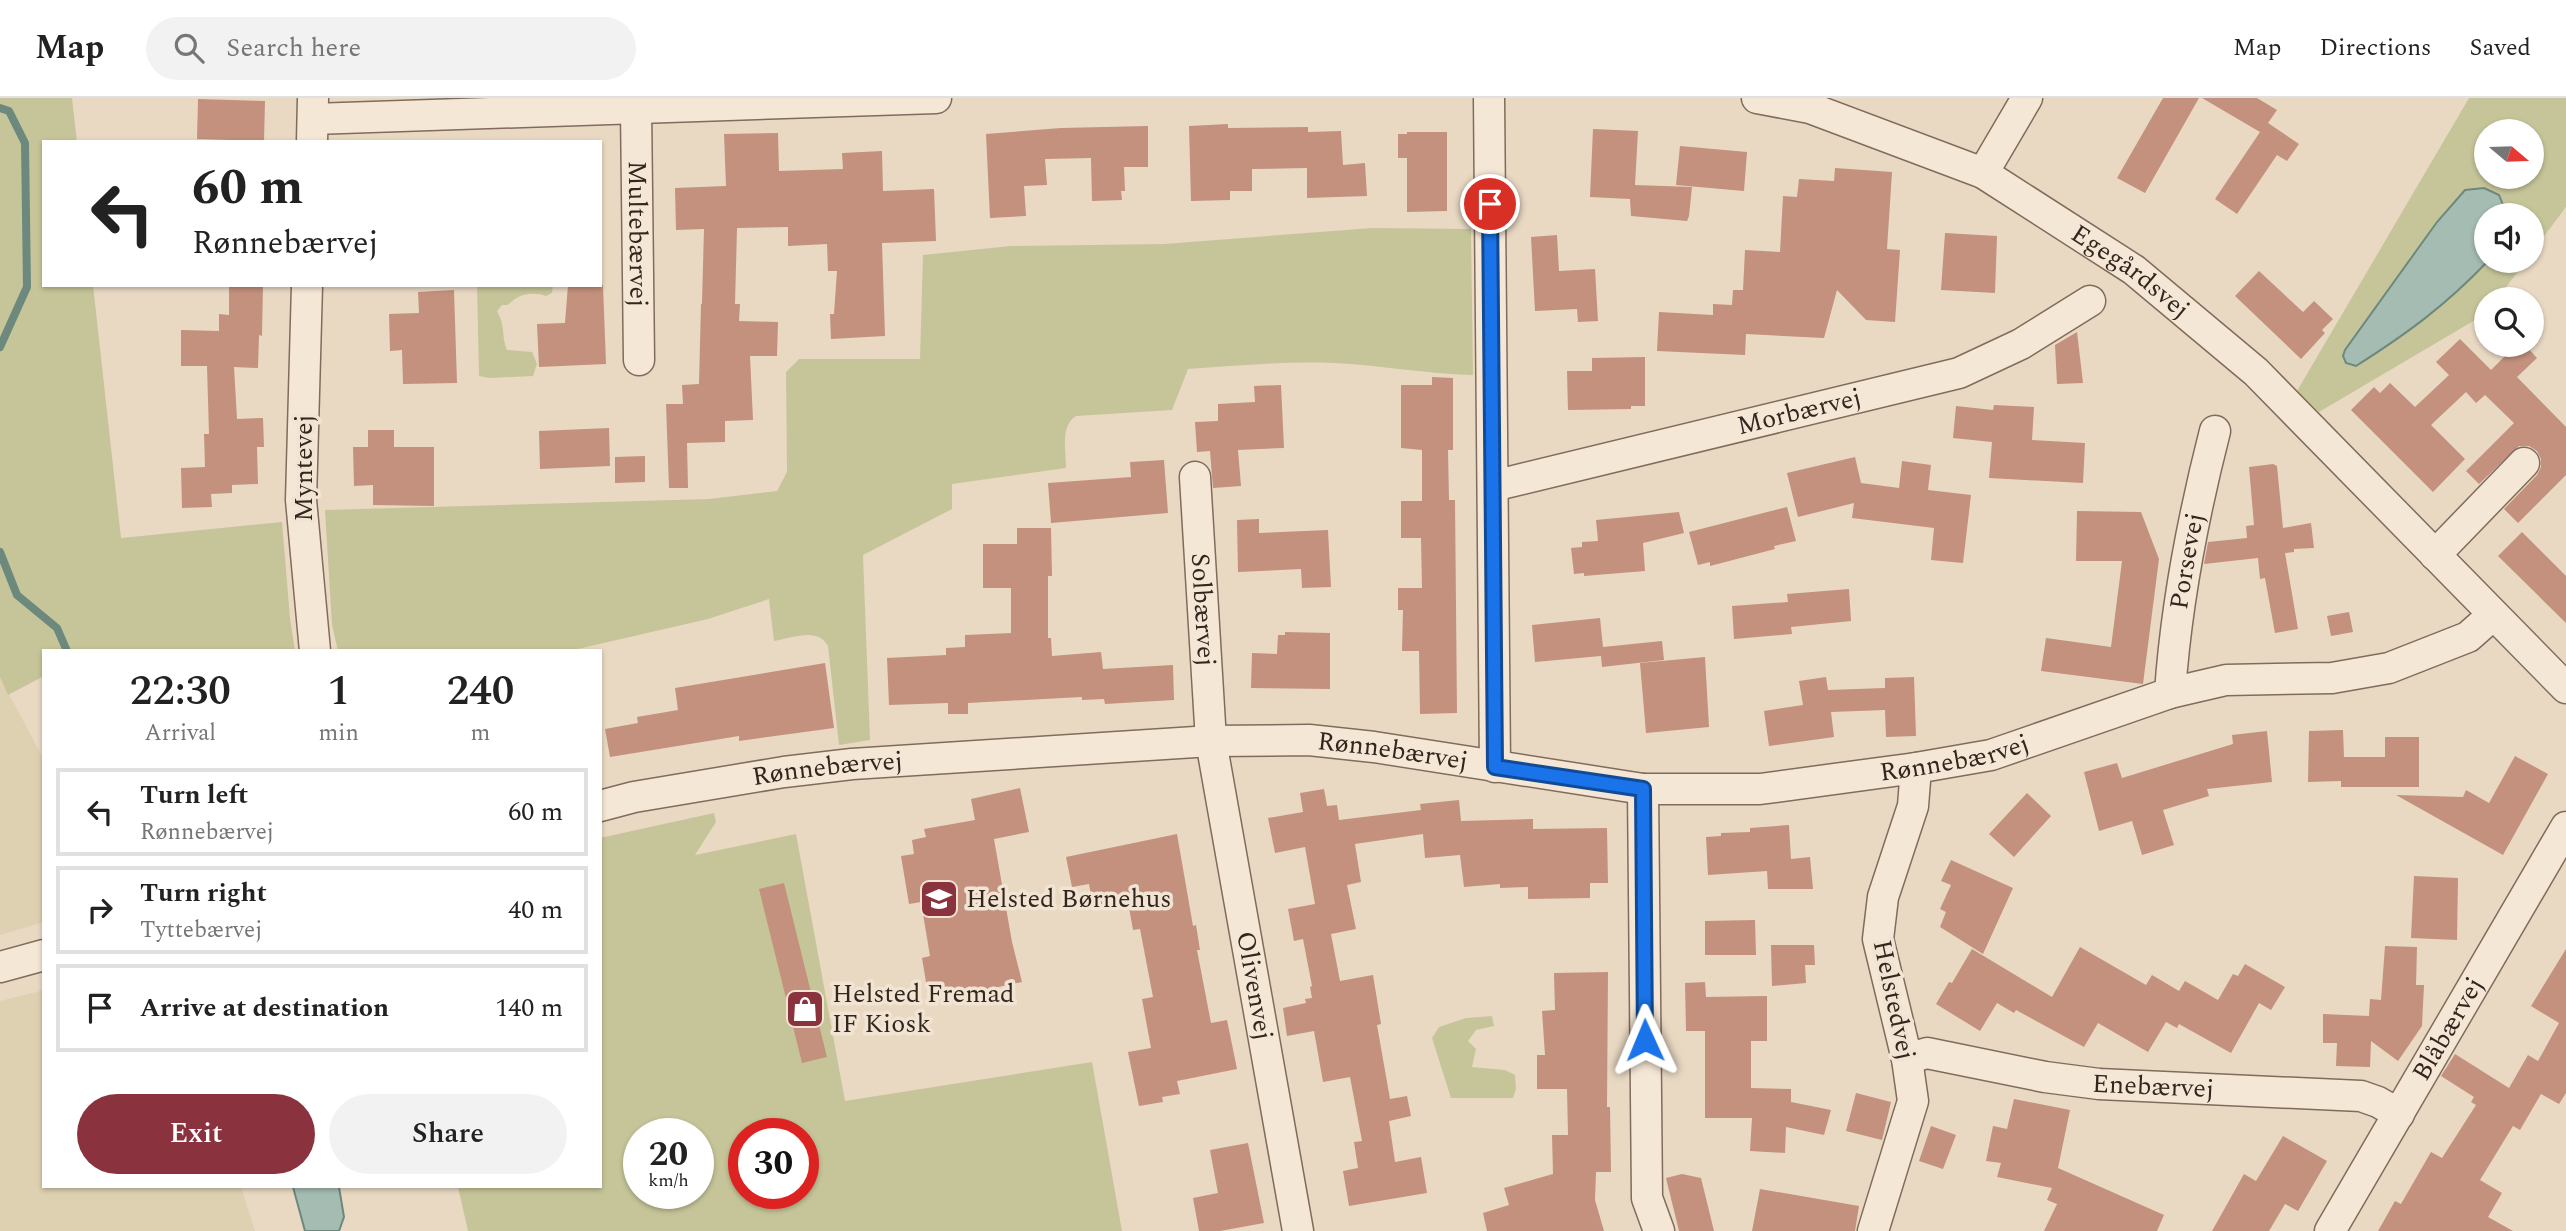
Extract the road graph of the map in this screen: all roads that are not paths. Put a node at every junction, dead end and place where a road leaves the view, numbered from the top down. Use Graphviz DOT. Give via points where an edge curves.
graph roads {
  1 [pos="936,98"];
  2 [pos="1489,98"];
  3 [pos="1757,98"];
  4 [pos="2027,98"];
  5 [pos="754,101"];
  6 [pos="636,108"];
  7 [pos="312,120"];
  8 [pos="1983,173"];
  9 [pos="307,287"];
  10 [pos="2090,301"];
  11 [pos="639,360"];
  12 [pos="2215,431"];
  13 [pos="2524,463"];
  14 [pos="1195,477"];
  15 [pos="1493,486"];
  16 [pos="2435,555"];
  17 [pos="2493,615"];
  18 [pos="316,649"];
  19 [pos="2566,688"];
  20 [pos="2170,693"];
  21 [pos="1211,741"];
  22 [pos="1495,767"];
  23 [pos="1916,768"];
  24 [pos="1643,789"];
  25 [pos="602,805"];
  26 [pos="2566,827"];
  27 [pos="42,956"];
  28 [pos="0,967"];
  29 [pos="1908,1059"];
  30 [pos="2399,1114"];
  31 [pos="1298,1231"];
  32 [pos="1658,1231"];
  33 [pos="1873,1231"];
  34 [pos="2330,1231"];
  1 -- 5 [label="street"];
  2 -- 15 [label="street"];
  3 -- 8 [label="street, Egegårdsvej" via="1810,108"];
  4 -- 8 [label="street"];
  5 -- 6 [label="street"];
  6 -- 7 [label="street"];
  6 -- 11 [label="street, Multebærvej"];
  8 -- 16 [label="street, Egegårdsvej" via="2134,270 2256,373"];
  9 -- 18 [label="street, Myntevej" via="301,500"];
  10 -- 15 [label="street, Morbærvej" via="2021,344 1959,373"];
  12 -- 20 [label="street, Porsevej" via="2196,506 2173,645"];
  13 -- 16 [label="street"];
  14 -- 21 [label="street, Solbærvej"];
  15 -- 22 [label="street"];
  16 -- 17 [label="street, Egegårdsvej"];
  17 -- 19 [label="street, Egegårdsvej"];
  17 -- 20 [label="street, Rønnebærvej" via="2468,637 2389,668 2332,678 2226,680"];
  20 -- 23 [label="street, Rønnebærvej" via="1991,755"];
  21 -- 22 [label="street, Rønnebærvej" via="1309,740"];
  21 -- 25 [label="street, Rønnebærvej" via="852,764"];
  21 -- 31 [label="street, Olivenvej"];
  22 -- 24 [label="street, Rønnebærvej"];
  23 -- 24 [label="street, Rønnebærvej" via="1760,789"];
  23 -- 29 [label="street, Helstedvej" via="1913,806 1883,897 1878,939"];
  24 -- 32 [label="street" via="1647,1198"];
  26 -- 30 [label="street, Blåbærvej"];
  27 -- 28 [label="street"];
  29 -- 30 [label="street, Enebærvej" via="1927,1053 2099,1084 2361,1096"];
  29 -- 33 [label="street, Helstedvej" via="1913,1101"];
  30 -- 34 [label="street, Blåbærvej"];
}
